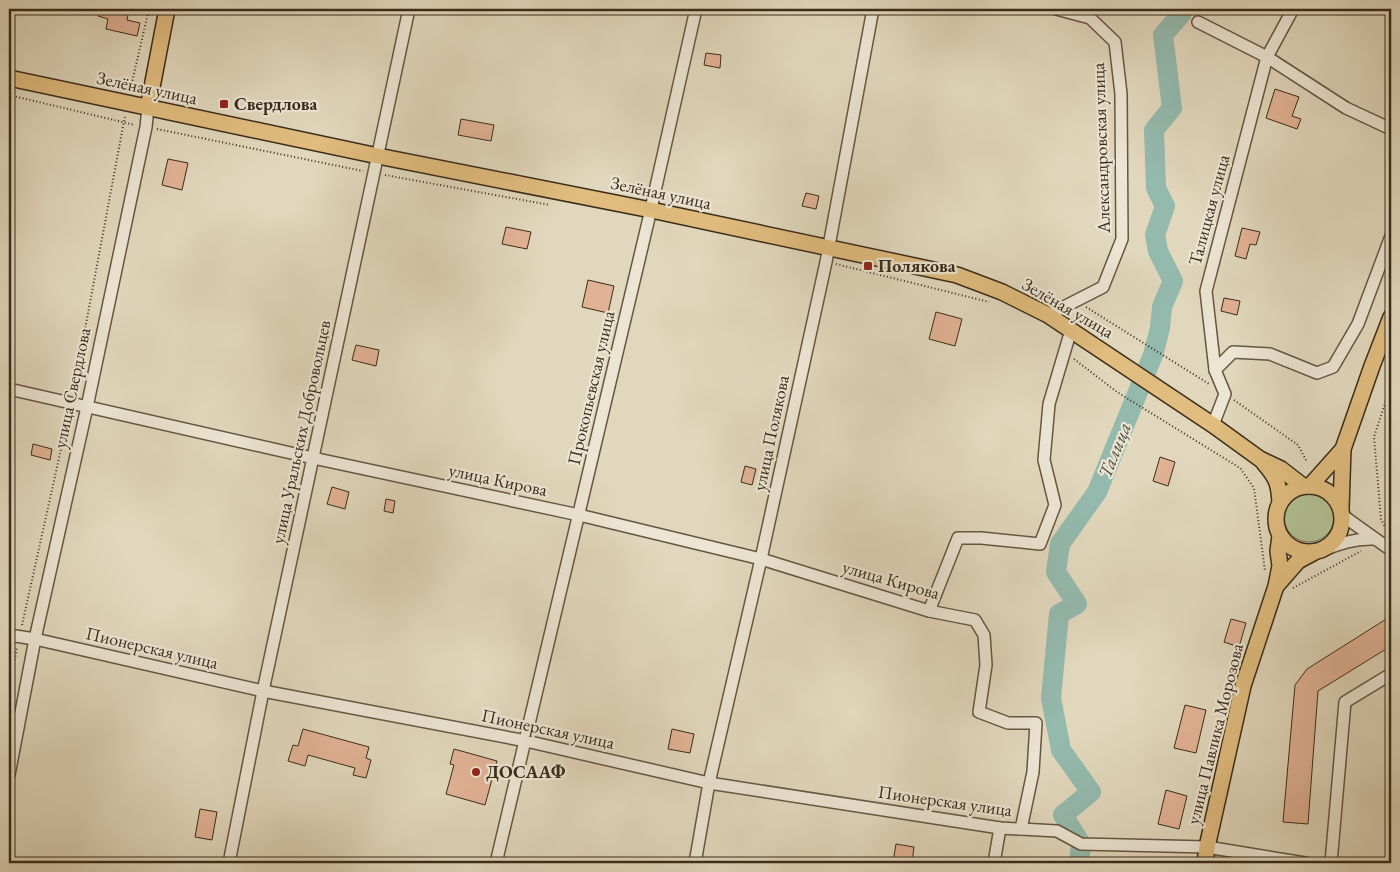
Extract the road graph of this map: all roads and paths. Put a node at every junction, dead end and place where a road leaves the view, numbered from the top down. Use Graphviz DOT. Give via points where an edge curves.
graph roads {
  1 [pos="149,9"];
  2 [pos="167,9"];
  3 [pos="409,9"];
  4 [pos="696,9"];
  5 [pos="873,9"];
  6 [pos="1056,9"];
  7 [pos="1293,9"];
  8 [pos="1198,22"];
  9 [pos="1268,57"];
  10 [pos="9,78"];
  11 [pos="9,95"];
  12 [pos="127,103"];
  13 [pos="148,108"];
  14 [pos="124,123"];
  15 [pos="146,127"];
  16 [pos="1391,130"];
  17 [pos="378,156"];
  18 [pos="375,173"];
  19 [pos="551,205"];
  20 [pos="651,210"];
  21 [pos="1391,236"];
  22 [pos="828,254"];
  23 [pos="1074,301"];
  24 [pos="994,304"];
  25 [pos="1048,315"];
  26 [pos="1391,317"];
  27 [pos="1071,330"];
  28 [pos="1069,356"];
  29 [pos="1215,370"];
  30 [pos="1391,385"];
  31 [pos="9,389"];
  32 [pos="1225,394"];
  33 [pos="87,407"];
  34 [pos="1213,425"];
  35 [pos="1343,449"];
  36 [pos="313,458"];
  37 [pos="1260,458"];
  38 [pos="1307,462"];
  39 [pos="1306,486"];
  40 [pos="1280,503"];
  41 [pos="1342,511"];
  42 [pos="579,515"];
  43 [pos="1391,531"];
  44 [pos="1280,536"];
  45 [pos="1375,539"];
  46 [pos="1367,548"];
  47 [pos="1391,550"];
  48 [pos="1317,552"];
  49 [pos="761,559"];
  50 [pos="1383,559"];
  51 [pos="1391,564"];
  52 [pos="1265,572"];
  53 [pos="1281,588"];
  54 [pos="929,611"];
  55 [pos="9,635"];
  56 [pos="34,639"];
  57 [pos="1391,674"];
  58 [pos="263,691"];
  59 [pos="526,741"];
  60 [pos="9,774"];
  61 [pos="710,783"];
  62 [pos="1000,828"];
  63 [pos="1021,828"];
  64 [pos="1207,847"];
  65 [pos="229,863"];
  66 [pos="496,863"];
  67 [pos="695,863"];
  68 [pos="994,863"];
  69 [pos="1205,863"];
  70 [pos="1305,863"];
  71 [pos="1331,863"];
  1 -- 12 [label="path"];
  2 -- 13 [label="main road, улица Свердлова"];
  3 -- 17 [label="street, улица Уральских Добровольцев"];
  4 -- 20 [label="street, Прокопьевская улица"];
  5 -- 22 [label="street, улица Полякова"];
  6 -- 23 [label="street, Александровская улица" via="1090,18 1115,42 1121,94 1122,239 1103,287"];
  7 -- 9 [label="street, Талицкая улица"];
  8 -- 9 [label="street"];
  9 -- 16 [label="street" via="1346,108"];
  9 -- 29 [label="street, Талицкая улица" via="1206,291"];
  10 -- 12 [label="main road, Зелёная улица"];
  11 -- 14 [label="path"];
  12 -- 13 [label="main road, Зелёная улица"];
  12 -- 14 [label="path"];
  13 -- 15 [label="street, улица Свердлова"];
  13 -- 17 [label="main road, Зелёная улица"];
  14 -- 15 [label="path"];
  15 -- 18 [label="path"];
  15 -- 33 [label="street, улица Свердлова"];
  17 -- 18 [label="street, улица Уральских Добровольцев"];
  17 -- 20 [label="main road, Зелёная улица"];
  18 -- 19 [label="path"];
  18 -- 36 [label="street, улица Уральских Добровольцев"];
  20 -- 22 [label="main road, Зелёная улица"];
  20 -- 42 [label="street, Прокопьевская улица"];
  21 -- 29 [label="street" via="1358,324 1333,367 1317,373 1270,354 1233,352"];
  22 -- 24 [label="path"];
  22 -- 25 [label="main road, Зелёная улица" via="957,275 1002,292"];
  22 -- 49 [label="street, улица Полякова"];
  23 -- 25 [label="street, Александровская улица"];
  23 -- 32 [label="path"];
  25 -- 27 [label="main road, Зелёная улица"];
  26 -- 35 [label="main road"];
  27 -- 34 [label="main road, Зелёная улица"];
  27 -- 54 [label="street" via="1049,404 1044,460 1056,505 1040,544 958,538"];
  28 -- 52 [label="path" via="1117,392 1240,468 1254,488"];
  29 -- 32 [label="street, Талицкая улица"];
  30 -- 43 [label="path" via="1374,437 1381,519"];
  31 -- 33 [label="street, улица Кирова"];
  32 -- 34 [label="street"];
  32 -- 38 [label="path" via="1298,445"];
  33 -- 36 [label="street, улица Кирова"];
  33 -- 56 [label="street, улица Свердлова"];
  34 -- 37 [label="main road, Зелёная улица"];
  35 -- 39 [label="main road"];
  35 -- 41 [label="main road"];
  36 -- 42 [label="street, улица Кирова"];
  36 -- 58 [label="street, улица Уральских Добровольцев"];
  37 -- 39 [label="main road"];
  37 -- 40 [label="main road" via="1279,484"];
  39 -- 40 [label="main road" via="1289,493"];
  39 -- 41 [label="main road" via="1326,490 1337,500"];
  40 -- 44 [label="main road" via="1276,520"];
  41 -- 45 [label="street"];
  41 -- 48 [label="main road" via="1343,524 1339,535 1333,543"];
  42 -- 49 [label="street, улица Кирова"];
  42 -- 59 [label="street, Прокопьевская улица"];
  44 -- 48 [label="main road" via="1292,548"];
  44 -- 53 [label="main road"];
  45 -- 47 [label="street"];
  45 -- 48 [label="street" via="1343,542"];
  46 -- 53 [label="path"];
  48 -- 53 [label="main road" via="1298,561"];
  49 -- 54 [label="street, улица Кирова"];
  49 -- 61 [label="street, улица Полякова"];
  50 -- 51 [label="path"];
  53 -- 64 [label="main road, улица Павлика Морозова" via="1243,686"];
  54 -- 63 [label="street, улица Кирова" via="975,620 984,635 986,665 979,712 1008,723 1036,723 1033,772"];
  55 -- 56 [label="street, Пионерская улица"];
  56 -- 58 [label="street, Пионерская улица"];
  56 -- 60 [label="street, улица Свердлова"];
  57 -- 71 [label="street" via="1345,702"];
  58 -- 59 [label="street, Пионерская улица"];
  58 -- 65 [label="street, улица Уральских Добровольцев"];
  59 -- 61 [label="street, Пионерская улица"];
  59 -- 66 [label="street, Прокопьевская улица"];
  61 -- 62 [label="street, Пионерская улица"];
  61 -- 67 [label="street, улица Полякова"];
  62 -- 63 [label="street, Пионерская улица"];
  62 -- 68 [label="street"];
  63 -- 64 [label="street, Пионерская улица" via="1057,832 1081,844"];
  64 -- 69 [label="main road, улица Павлика Морозова"];
  64 -- 70 [label="street"];
}
